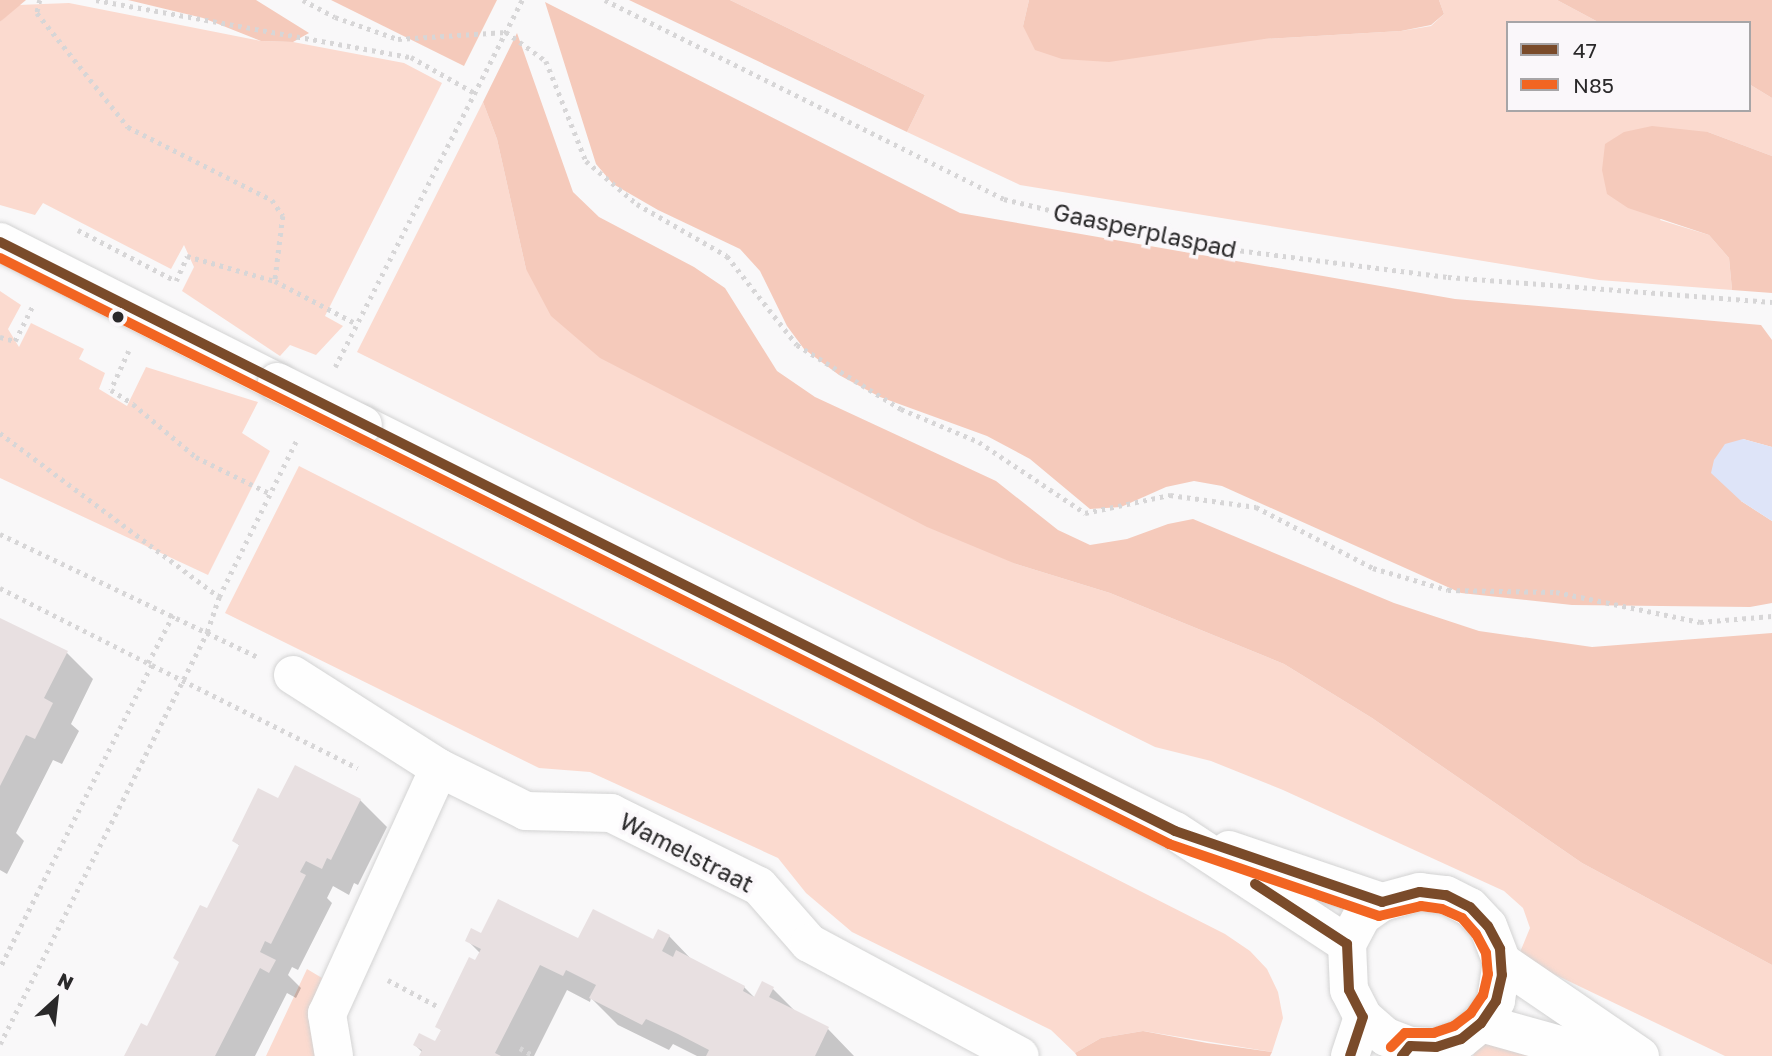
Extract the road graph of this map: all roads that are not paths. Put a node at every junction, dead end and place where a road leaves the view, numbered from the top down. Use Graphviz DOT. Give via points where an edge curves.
graph roads {
  1 [pos="0,242"];
  2 [pos="293,675"];
  3 [pos="439,768"];
  4 [pos="1174,831"];
  5 [pos="1382,902"];
  6 [pos="1348,944"];
  7 [pos="1502,962"];
  8 [pos="1363,1017"];
  9 [pos="1482,1023"];
  10 [pos="1406,1051"];
  11 [pos="334,1056"];
  12 [pos="1020,1056"];
  13 [pos="1350,1056"];
  14 [pos="1599,1056"];
  15 [pos="1640,1056"];
  1 -- 4 [label="street, bridge"];
  2 -- 3 [label="street, Wamelstraat"];
  3 -- 11 [label="street" via="327,1014"];
  3 -- 12 [label="street, Wamelstraat" via="526,811 611,813 624,819 759,886 809,943"];
  4 -- 5 [label="street"];
  4 -- 6 [label="street"];
  5 -- 6 [label="street" via="1362,916"];
  5 -- 7 [label="street" via="1420,892 1446,895 1470,907 1488,926"];
  6 -- 8 [label="street" via="1349,990"];
  7 -- 9 [label="street" via="1496,1001"];
  7 -- 15 [label="street"];
  8 -- 10 [label="street"];
  8 -- 13 [label="street"];
  9 -- 10 [label="street" via="1461,1039"];
  9 -- 14 [label="street"];
}
